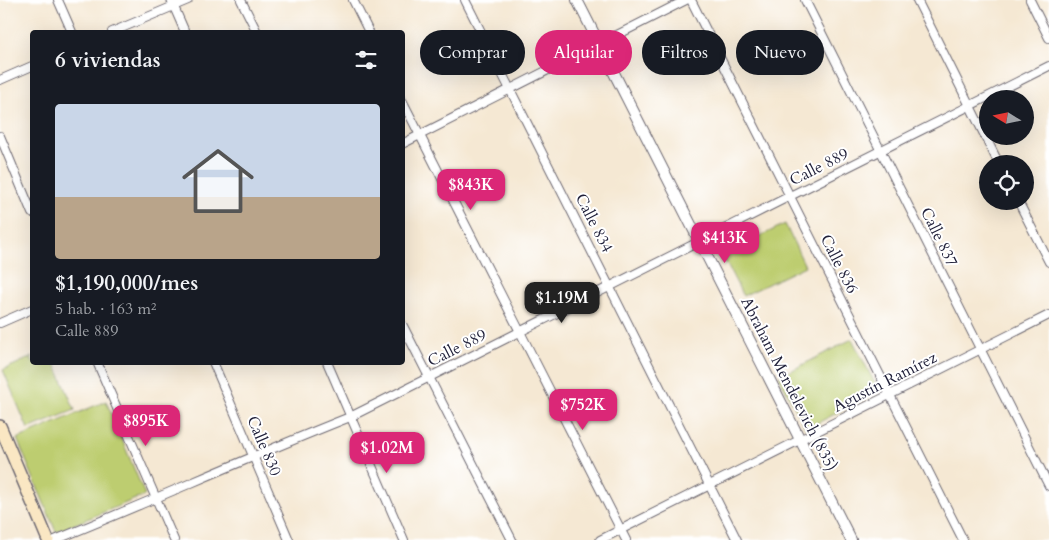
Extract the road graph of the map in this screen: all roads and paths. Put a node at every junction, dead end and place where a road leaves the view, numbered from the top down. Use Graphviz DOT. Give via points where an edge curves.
graph roads {
  1 [pos="58,0"];
  2 [pos="188,0"];
  3 [pos="241,0"];
  4 [pos="353,0"];
  5 [pos="466,0"];
  6 [pos="577,0"];
  7 [pos="686,0"];
  8 [pos="691,0"];
  9 [pos="805,0"];
  10 [pos="917,0"];
  11 [pos="1030,0"];
  12 [pos="172,3"];
  13 [pos="71,30"];
  14 [pos="116,30"];
  15 [pos="184,30"];
  16 [pos="256,30"];
  17 [pos="368,30"];
  18 [pos="592,30"];
  19 [pos="625,30"];
  20 [pos="1049,38"];
  21 [pos="1049,66"];
  22 [pos="30,67"];
  23 [pos="536,75"];
  24 [pos="615,75"];
  25 [pos="0,80"];
  26 [pos="510,88"];
  27 [pos="405,106"];
  28 [pos="969,106"];
  29 [pos="420,135"];
  30 [pos="0,136"];
  31 [pos="405,142"];
  32 [pos="882,150"];
  33 [pos="994,155"];
  34 [pos="790,196"];
  35 [pos="30,208"];
  36 [pos="1023,210"];
  37 [pos="700,242"];
  38 [pos="1049,262"];
  39 [pos="611,287"];
  40 [pos="30,310"];
  41 [pos="1049,315"];
  42 [pos="0,323"];
  43 [pos="405,330"];
  44 [pos="521,332"];
  45 [pos="980,351"];
  46 [pos="98,365"];
  47 [pos="215,365"];
  48 [pos="328,365"];
  49 [pos="430,377"];
  50 [pos="889,394"];
  51 [pos="350,417"];
  52 [pos="0,426"];
  53 [pos="801,440"];
  54 [pos="253,456"];
  55 [pos="710,485"];
  56 [pos="1049,486"];
  57 [pos="156,499"];
  58 [pos="620,530"];
  59 [pos="48,540"];
  60 [pos="55,540"];
  61 [pos="174,540"];
  62 [pos="289,540"];
  63 [pos="404,540"];
  64 [pos="512,540"];
  65 [pos="600,540"];
  66 [pos="626,540"];
  67 [pos="738,540"];
  68 [pos="851,540"];
  69 [pos="962,540"];
  1 -- 13 [label="street"];
  2 -- 12 [label="street"];
  3 -- 16 [label="street"];
  4 -- 17 [label="street"];
  5 -- 26 [label="street, Calle 834"];
  6 -- 18 [label="street, Abraham Mendelevich (835)"];
  7 -- 19 [label="street"];
  8 -- 34 [label="street, Calle 836"];
  9 -- 32 [label="street, Calle 837"];
  10 -- 28 [label="street"];
  11 -- 20 [label="street"];
  12 -- 14 [label="street"];
  12 -- 15 [label="street"];
  21 -- 28 [label="street, Calle 889"];
  22 -- 25 [label="street"];
  23 -- 26 [label="street"];
  24 -- 37 [label="street, Abraham Mendelevich (835)"];
  26 -- 29 [label="street"];
  26 -- 39 [label="street, Calle 834"];
  27 -- 29 [label="street"];
  28 -- 32 [label="street, Calle 889"];
  28 -- 33 [label="street"];
  29 -- 31 [label="street"];
  29 -- 44 [label="street"];
  30 -- 35 [label="street"];
  32 -- 34 [label="street, Calle 889"];
  32 -- 45 [label="street, Calle 837"];
  34 -- 37 [label="street, Calle 889"];
  34 -- 50 [label="street, Calle 836"];
  36 -- 38 [label="street"];
  37 -- 39 [label="street, Calle 889"];
  37 -- 53 [label="street, Abraham Mendelevich (835)"];
  39 -- 44 [label="street, Calle 889"];
  39 -- 55 [label="street, Calle 834"];
  40 -- 42 [label="street"];
  41 -- 45 [label="street, Agustín Ramírez"];
  43 -- 49 [label="street"];
  44 -- 49 [label="street, Calle 889"];
  44 -- 58 [label="street"];
  45 -- 50 [label="street, Agustín Ramírez"];
  45 -- 56 [label="street, Calle 837"];
  46 -- 57 [label="street"];
  47 -- 54 [label="street, Calle 830"];
  48 -- 51 [label="street"];
  49 -- 51 [label="street, Calle 889"];
  49 -- 64 [label="street"];
  50 -- 53 [label="street, Agustín Ramírez"];
  50 -- 69 [label="street, Calle 836"];
  51 -- 54 [label="street, Calle 889"];
  51 -- 63 [label="street"];
  52 -- 59 [label="main road"];
  53 -- 55 [label="street, Agustín Ramírez"];
  53 -- 68 [label="street, Abraham Mendelevich (835)"];
  54 -- 57 [label="street, Calle 889"];
  54 -- 62 [label="street, Calle 830"];
  55 -- 58 [label="street, Agustín Ramírez"];
  55 -- 67 [label="street, Calle 834"];
  57 -- 60 [label="street, Calle 889"];
  57 -- 61 [label="street"];
  58 -- 65 [label="street, Agustín Ramírez"];
  58 -- 66 [label="street"];
}
